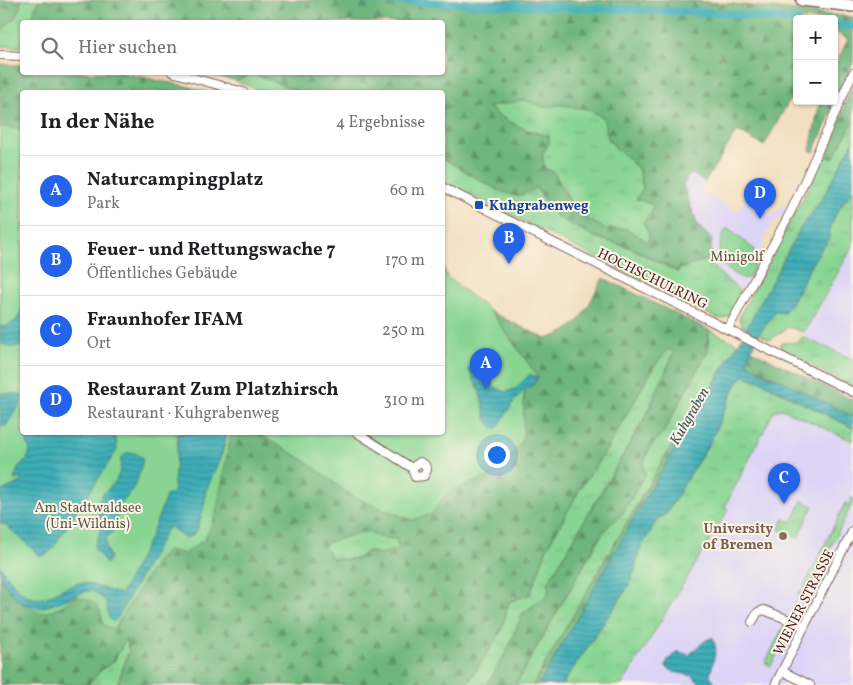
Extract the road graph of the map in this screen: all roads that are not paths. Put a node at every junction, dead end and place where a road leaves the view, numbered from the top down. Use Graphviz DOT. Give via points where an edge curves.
graph roads {
  1 [pos="802,0"];
  2 [pos="853,6"];
  3 [pos="0,55"];
  4 [pos="20,56"];
  5 [pos="853,73"];
  6 [pos="183,75"];
  7 [pos="236,90"];
  8 [pos="445,188"];
  9 [pos="728,329"];
  10 [pos="853,392"];
  11 [pos="361,435"];
  12 [pos="412,468"];
  13 [pos="853,530"];
  14 [pos="752,622"];
  15 [pos="804,626"];
  16 [pos="782,671"];
  17 [pos="775,685"];
  18 [pos="810,685"];
  1 -- 2 [label="highway"];
  3 -- 4 [label="street"];
  5 -- 9 [label="street" via="791,211"];
  6 -- 7 [label="street"];
  8 -- 9 [label="street, HOCHSCHULRING"];
  9 -- 10 [label="street, HOCHSCHULRING"];
  11 -- 12 [label="street"];
  13 -- 15 [label="street, WIENER STRASSE"];
  14 -- 15 [label="street" via="758,612 764,610"];
  15 -- 16 [label="street, WIENER STRASSE"];
  16 -- 17 [label="street, WIENER STRASSE"];
  16 -- 18 [label="street"];
}
